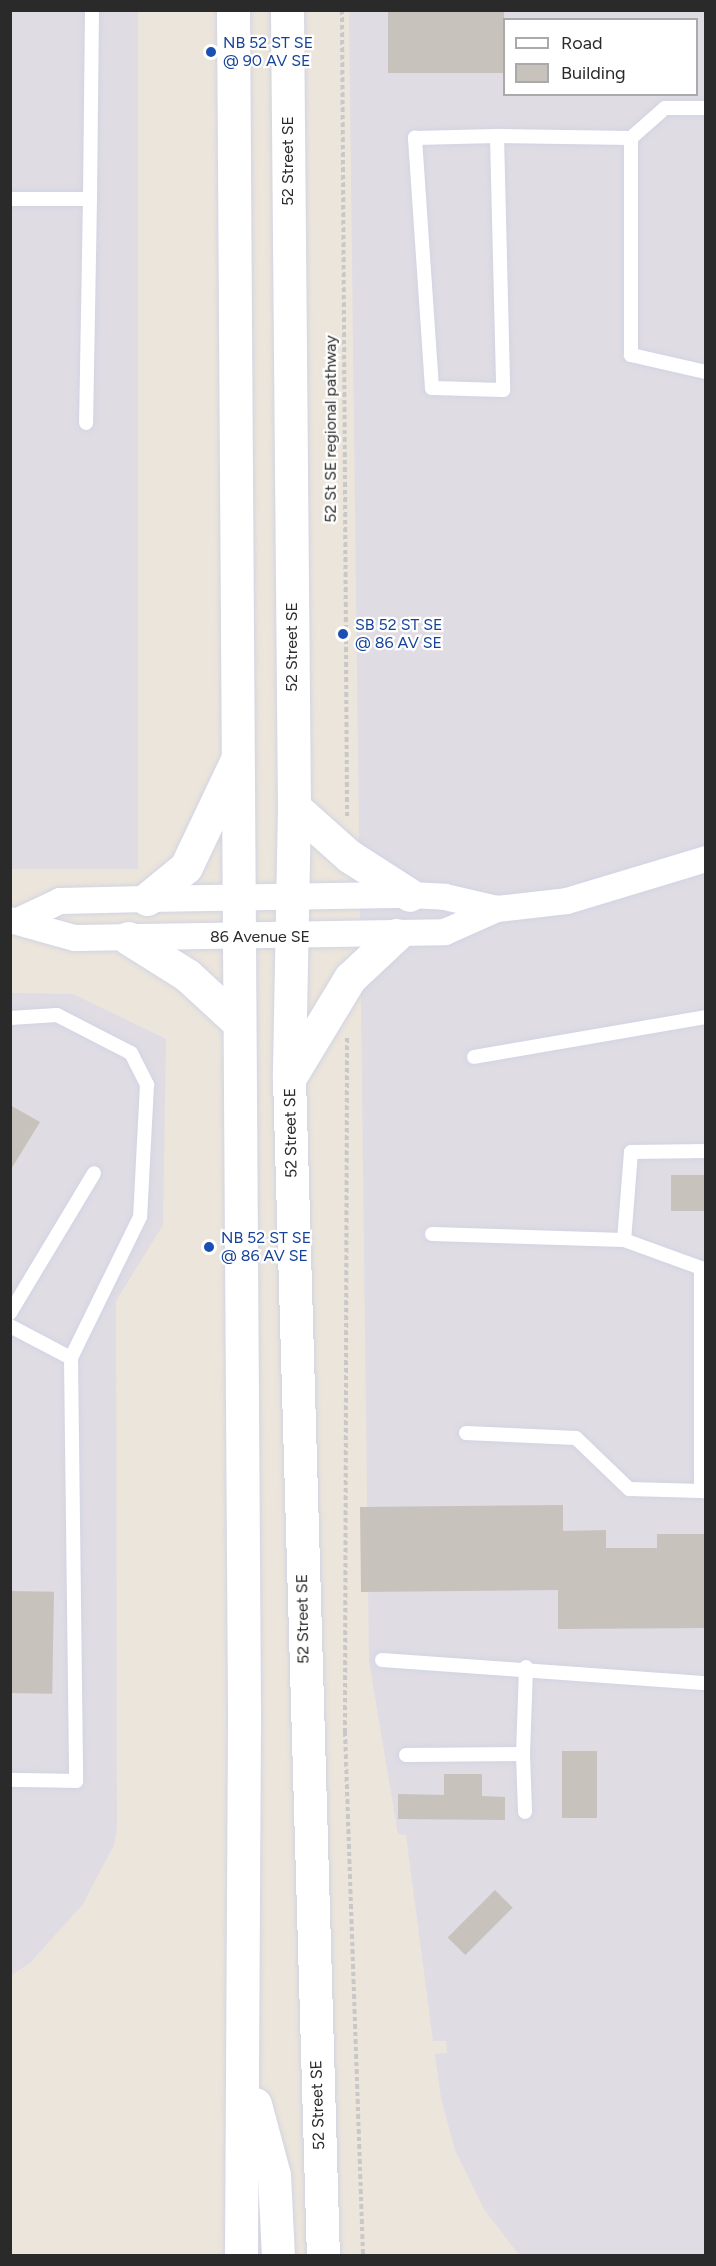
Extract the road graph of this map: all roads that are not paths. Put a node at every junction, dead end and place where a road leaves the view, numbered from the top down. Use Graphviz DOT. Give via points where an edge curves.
graph roads {
  1 [pos="92,10"];
  2 [pos="233,10"];
  3 [pos="287,10"];
  4 [pos="705,108"];
  5 [pos="497,136"];
  6 [pos="632,138"];
  7 [pos="10,199"];
  8 [pos="90,200"];
  9 [pos="705,372"];
  10 [pos="86,423"];
  11 [pos="240,754"];
  12 [pos="294,807"];
  13 [pos="705,859"];
  14 [pos="411,895"];
  15 [pos="240,898"];
  16 [pos="290,898"];
  17 [pos="147,899"];
  18 [pos="497,909"];
  19 [pos="15,920"];
  20 [pos="396,935"];
  21 [pos="239,936"];
  22 [pos="291,937"];
  23 [pos="128,938"];
  24 [pos="705,1017"];
  25 [pos="10,1018"];
  26 [pos="239,1023"];
  27 [pos="474,1057"];
  28 [pos="289,1078"];
  29 [pos="705,1151"];
  30 [pos="94,1173"];
  31 [pos="432,1234"];
  32 [pos="624,1240"];
  33 [pos="10,1313"];
  34 [pos="10,1326"];
  35 [pos="71,1358"];
  36 [pos="466,1433"];
  37 [pos="703,1491"];
  38 [pos="382,1660"];
  39 [pos="526,1667"];
  40 [pos="705,1683"];
  41 [pos="523,1754"];
  42 [pos="406,1755"];
  43 [pos="10,1780"];
  44 [pos="525,1812"];
  45 [pos="244,2064"];
  46 [pos="242,2256"];
  47 [pos="278,2256"];
  48 [pos="323,2256"];
  1 -- 8 [label="lane"];
  2 -- 11 [label="main road"];
  3 -- 12 [label="main road, 52 Street SE"];
  4 -- 6 [label="lane" via="665,108"];
  5 -- 5 [label="lane" via="415,138 432,388 503,390"];
  5 -- 6 [label="lane"];
  6 -- 9 [label="lane" via="632,355"];
  7 -- 8 [label="lane"];
  8 -- 10 [label="lane"];
  11 -- 15 [label="main road"];
  11 -- 17 [label="main road" via="186,867"];
  12 -- 14 [label="main road" via="349,856"];
  12 -- 16 [label="main road, 52 Street SE"];
  13 -- 18 [label="street, 86 Avenue SE" via="567,901"];
  14 -- 16 [label="street, 86 Avenue SE"];
  14 -- 18 [label="street, 86 Avenue SE" via="445,897"];
  15 -- 16 [label="street, 86 Avenue SE"];
  15 -- 17 [label="street, 86 Avenue SE"];
  15 -- 21 [label="main road"];
  16 -- 22 [label="main road, 52 Street SE"];
  17 -- 19 [label="street, 86 Avenue SE" via="60,901"];
  18 -- 20 [label="street, 86 Avenue SE" via="445,932"];
  19 -- 23 [label="street, 86 Avenue SE" via="75,938"];
  20 -- 22 [label="street, 86 Avenue SE"];
  20 -- 28 [label="main road" via="350,978"];
  21 -- 22 [label="street, 86 Avenue SE"];
  21 -- 23 [label="street, 86 Avenue SE"];
  21 -- 26 [label="main road"];
  22 -- 28 [label="main road, 52 Street SE"];
  23 -- 26 [label="main road" via="187,975"];
  24 -- 27 [label="lane"];
  25 -- 35 [label="lane" via="57,1015 131,1053 147,1085 140,1217"];
  26 -- 45 [label="main road"];
  28 -- 48 [label="main road, 52 Street SE"];
  29 -- 32 [label="lane" via="632,1152"];
  30 -- 33 [label="lane"];
  31 -- 32 [label="lane"];
  32 -- 37 [label="lane" via="701,1268"];
  34 -- 35 [label="lane"];
  35 -- 43 [label="lane" via="76,1781"];
  36 -- 37 [label="lane" via="576,1438 629,1489"];
  38 -- 39 [label="lane"];
  39 -- 40 [label="lane"];
  39 -- 41 [label="lane"];
  41 -- 42 [label="lane"];
  41 -- 44 [label="lane"];
  45 -- 46 [label="main road"];
  45 -- 47 [label="main road" via="274,2175"];
}
